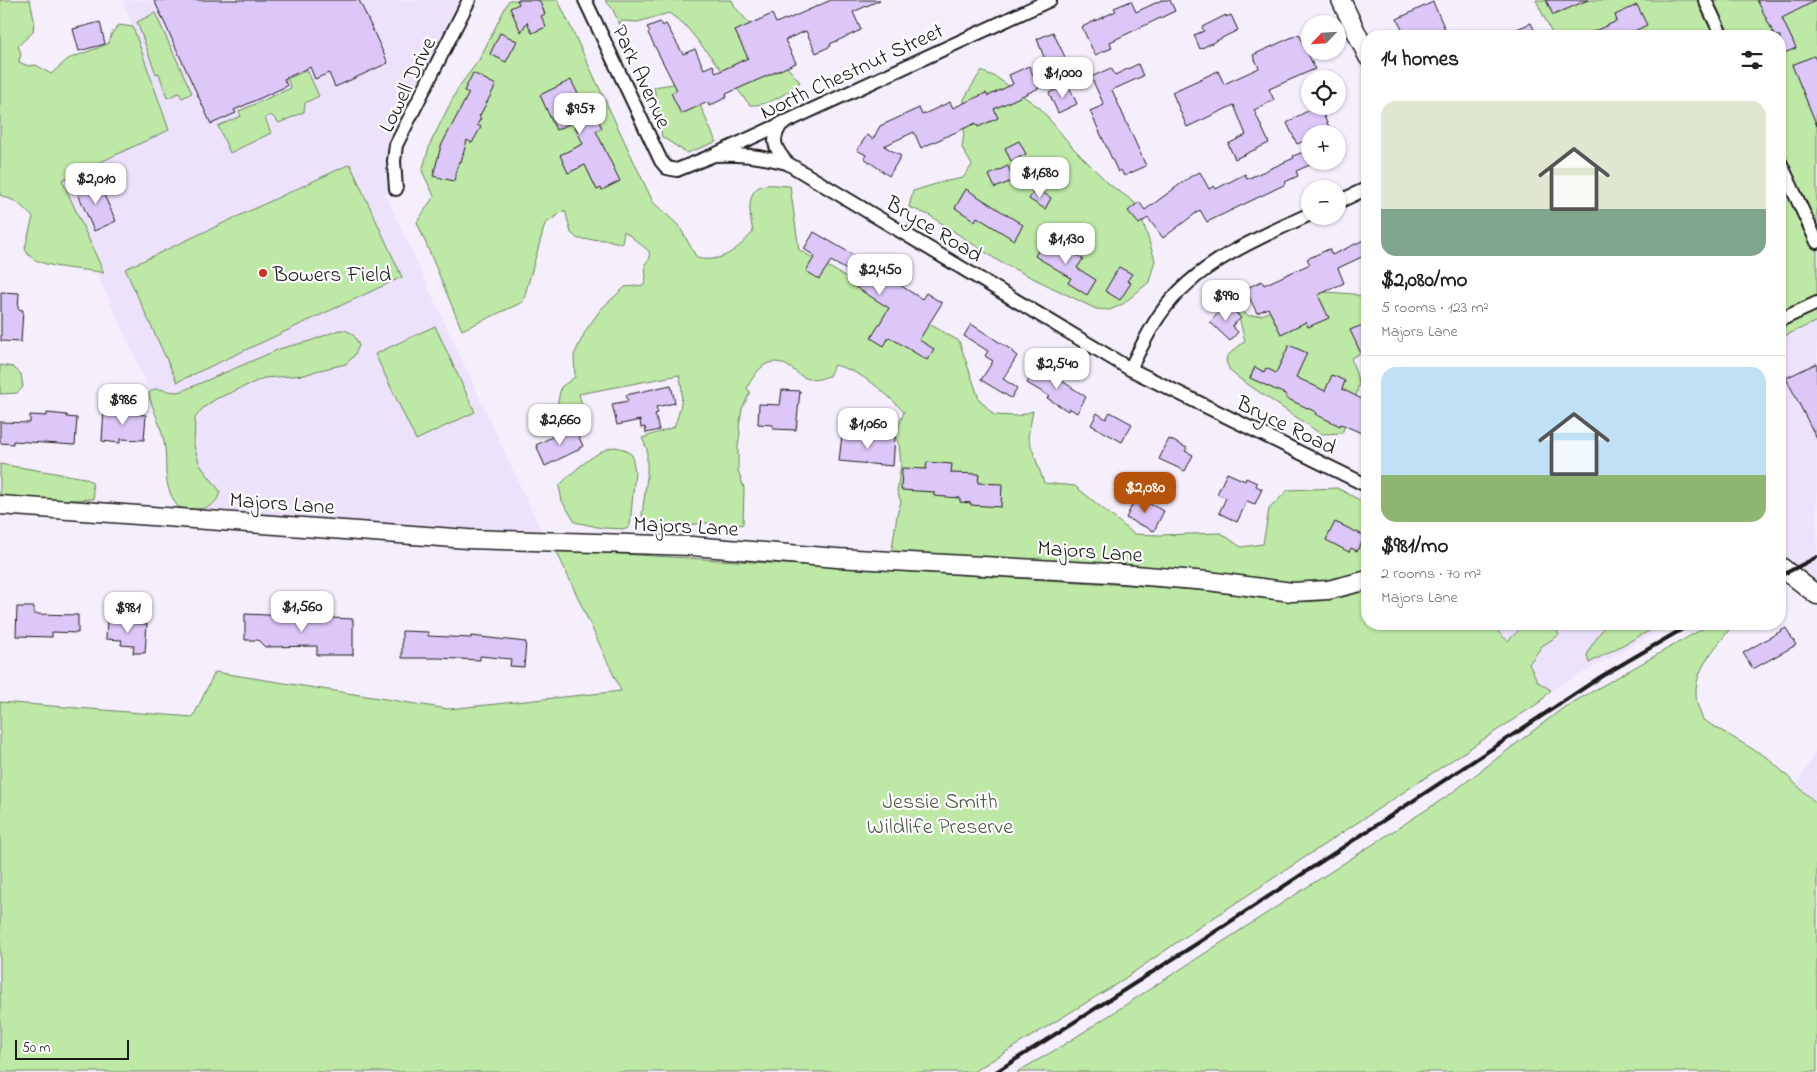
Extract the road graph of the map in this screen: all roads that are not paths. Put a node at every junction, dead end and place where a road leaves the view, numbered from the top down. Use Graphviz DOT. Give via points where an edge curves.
graph roads {
  1 [pos="469,0"];
  2 [pos="585,0"];
  3 [pos="1050,0"];
  4 [pos="1341,0"];
  5 [pos="1705,0"];
  6 [pos="1719,30"];
  7 [pos="1361,42"];
  8 [pos="783,122"];
  9 [pos="714,155"];
  10 [pos="787,163"];
  11 [pos="667,168"];
  12 [pos="1786,175"];
  13 [pos="396,189"];
  14 [pos="1361,191"];
  15 [pos="1346,198"];
  16 [pos="1301,218"];
  17 [pos="1817,242"];
  18 [pos="1817,303"];
  19 [pos="1786,317"];
  20 [pos="1130,369"];
  21 [pos="1361,483"];
  22 [pos="0,504"];
  23 [pos="1786,571"];
  24 [pos="1361,582"];
  25 [pos="1817,595"];
  1 -- 13 [label="street, Lowell Drive" via="396,145"];
  2 -- 11 [label="street, Park Avenue"];
  3 -- 8 [label="street, North Chestnut Street"];
  4 -- 7 [label="street"];
  5 -- 6 [label="street"];
  8 -- 9 [label="street, North Chestnut Street"];
  8 -- 10 [label="street" via="775,138 776,147"];
  9 -- 10 [label="street, Bryce Road" via="755,156"];
  9 -- 11 [label="street, North Chestnut Street" via="677,170"];
  10 -- 20 [label="street, Bryce Road"];
  12 -- 17 [label="street"];
  14 -- 15 [label="street"];
  16 -- 20 [label="street" via="1235,250 1194,277 1156,321"];
  18 -- 19 [label="street"];
  20 -- 21 [label="street, Bryce Road"];
  22 -- 24 [label="street, Majors Lane" via="474,540 692,546 837,558 1110,573 1292,592 1328,590"];
  23 -- 25 [label="street"];
}
